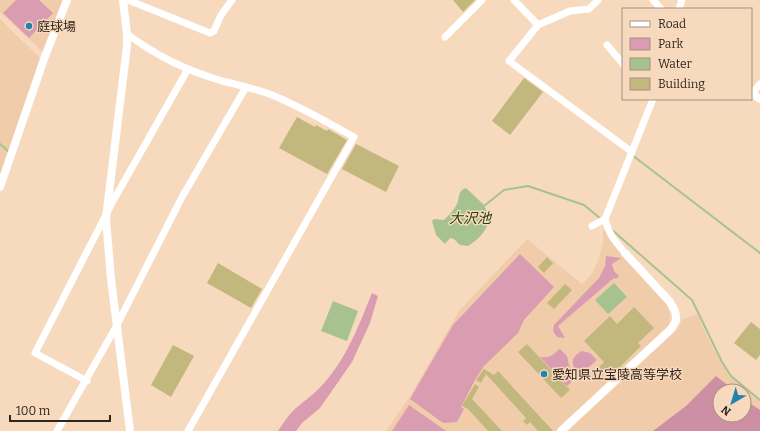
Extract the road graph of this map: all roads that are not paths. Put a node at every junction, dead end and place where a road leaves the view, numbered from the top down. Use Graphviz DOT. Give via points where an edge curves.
graph roads {
  1 [pos="67,0"];
  2 [pos="123,0"];
  3 [pos="128,0"];
  4 [pos="232,0"];
  5 [pos="482,0"];
  6 [pos="514,0"];
  7 [pos="598,0"];
  8 [pos="653,0"];
  9 [pos="659,8"];
  10 [pos="538,25"];
  11 [pos="127,34"];
  12 [pos="445,37"];
  13 [pos="606,45"];
  14 [pos="622,63"];
  15 [pos="188,69"];
  16 [pos="760,84"];
  17 [pos="246,87"];
  18 [pos="752,93"];
  19 [pos="653,100"];
  20 [pos="760,100"];
  21 [pos="632,152"];
  22 [pos="0,187"];
  23 [pos="107,214"];
  24 [pos="605,219"];
  25 [pos="592,226"];
  26 [pos="625,253"];
  27 [pos="117,325"];
  28 [pos="87,381"];
  29 [pos="57,431"];
  30 [pos="130,431"];
  31 [pos="188,431"];
  32 [pos="561,431"];
  1 -- 22 [label="street"];
  2 -- 11 [label="street"];
  3 -- 4 [label="street" via="210,34"];
  5 -- 12 [label="street"];
  6 -- 10 [label="street"];
  7 -- 10 [label="street" via="589,9 570,11"];
  8 -- 9 [label="street"];
  10 -- 21 [label="street" via="509,61"];
  11 -- 15 [label="street" via="148,50"];
  11 -- 23 [label="street"];
  13 -- 14 [label="street"];
  15 -- 17 [label="street"];
  15 -- 23 [label="street"];
  16 -- 18 [label="street"];
  17 -- 27 [label="street" via="182,197"];
  17 -- 31 [label="street" via="303,108 354,137"];
  18 -- 20 [label="street"];
  19 -- 21 [label="street"];
  21 -- 24 [label="street"];
  23 -- 27 [label="street"];
  23 -- 28 [label="street" via="35,353"];
  24 -- 25 [label="street"];
  24 -- 26 [label="street" via="612,238"];
  26 -- 32 [label="street" via="670,302 676,320 671,329"];
  27 -- 28 [label="street"];
  27 -- 30 [label="street"];
  28 -- 29 [label="street"];
}
